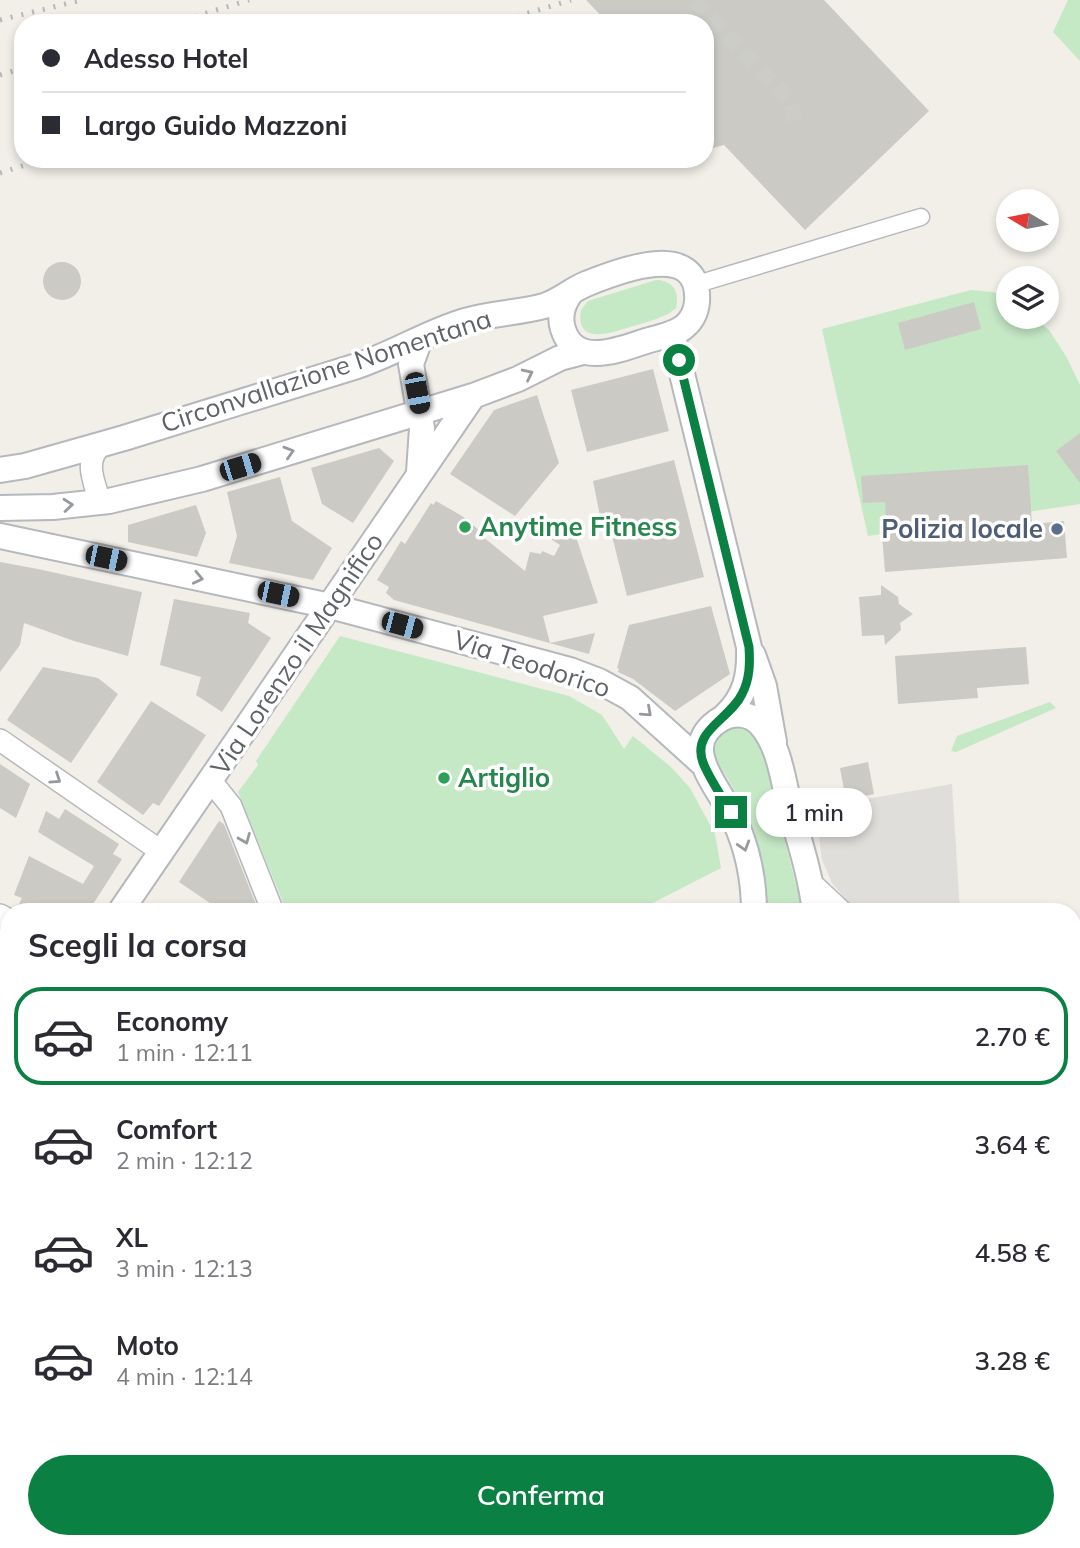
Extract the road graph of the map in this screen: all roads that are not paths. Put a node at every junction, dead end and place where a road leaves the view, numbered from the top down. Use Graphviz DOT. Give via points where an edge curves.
graph roads {
  1 [pos="921,217"];
  2 [pos="694,285"];
  3 [pos="570,294"];
  4 [pos="672,333"];
  5 [pos="420,339"];
  6 [pos="583,352"];
  7 [pos="473,396"];
  8 [pos="420,412"];
  9 [pos="102,444"];
  10 [pos="0,470"];
  11 [pos="419,473"];
  12 [pos="100,502"];
  13 [pos="0,508"];
  14 [pos="0,536"];
  15 [pos="330,606"];
  16 [pos="749,647"];
  17 [pos="725,716"];
  18 [pos="0,740"];
  19 [pos="775,749"];
  20 [pos="703,764"];
  21 [pos="211,781"];
  22 [pos="162,852"];
  23 [pos="810,882"];
  24 [pos="126,903"];
  25 [pos="269,903"];
  26 [pos="754,903"];
  27 [pos="814,903"];
  28 [pos="832,903"];
  1 -- 2 [label="street"];
  2 -- 3 [label="street, Circonvallazione Nomentana" via="684,270 660,262 594,281"];
  2 -- 4 [label="street" via="694,313"];
  3 -- 5 [label="street, Circonvallazione Nomentana" via="540,307 466,321"];
  3 -- 6 [label="street" via="563,306 562,325 568,340"];
  4 -- 6 [label="street" via="609,353"];
  4 -- 16 [label="street"];
  5 -- 8 [label="street" via="411,358"];
  5 -- 9 [label="street, Circonvallazione Nomentana" via="383,357"];
  7 -- 6 [label="street, one-way"];
  7 -- 8 [label="street"];
  7 -- 11 [label="street, Via Lorenzo il Magnifico"];
  8 -- 11 [label="street"];
  12 -- 8 [label="street, one-way" via="202,479"];
  9 -- 10 [label="street, Circonvallazione Nomentana"];
  9 -- 12 [label="street" via="90,466"];
  11 -- 15 [label="street, Via Lorenzo il Magnifico"];
  13 -- 12 [label="street, one-way"];
  14 -- 15 [label="street, Via Teodorico, one-way"];
  15 -- 20 [label="street, Via Teodorico, one-way" via="599,681 631,698"];
  15 -- 21 [label="street, Via Lorenzo il Magnifico"];
  16 -- 17 [label="street" via="747,683 738,703"];
  16 -- 19 [label="street" via="764,686"];
  17 -- 19 [label="street" via="755,720"];
  17 -- 20 [label="street" via="709,728 702,741"];
  18 -- 22 [label="street, one-way"];
  19 -- 23 [label="street"];
  20 -- 26 [label="street, Via Teodorico, one-way" via="745,845"];
  21 -- 22 [label="street, Via Lorenzo il Magnifico"];
  21 -- 25 [label="street, one-way" via="234,812"];
  22 -- 24 [label="street, Via Lorenzo il Magnifico"];
  23 -- 27 [label="street"];
  23 -- 28 [label="street"];
}
